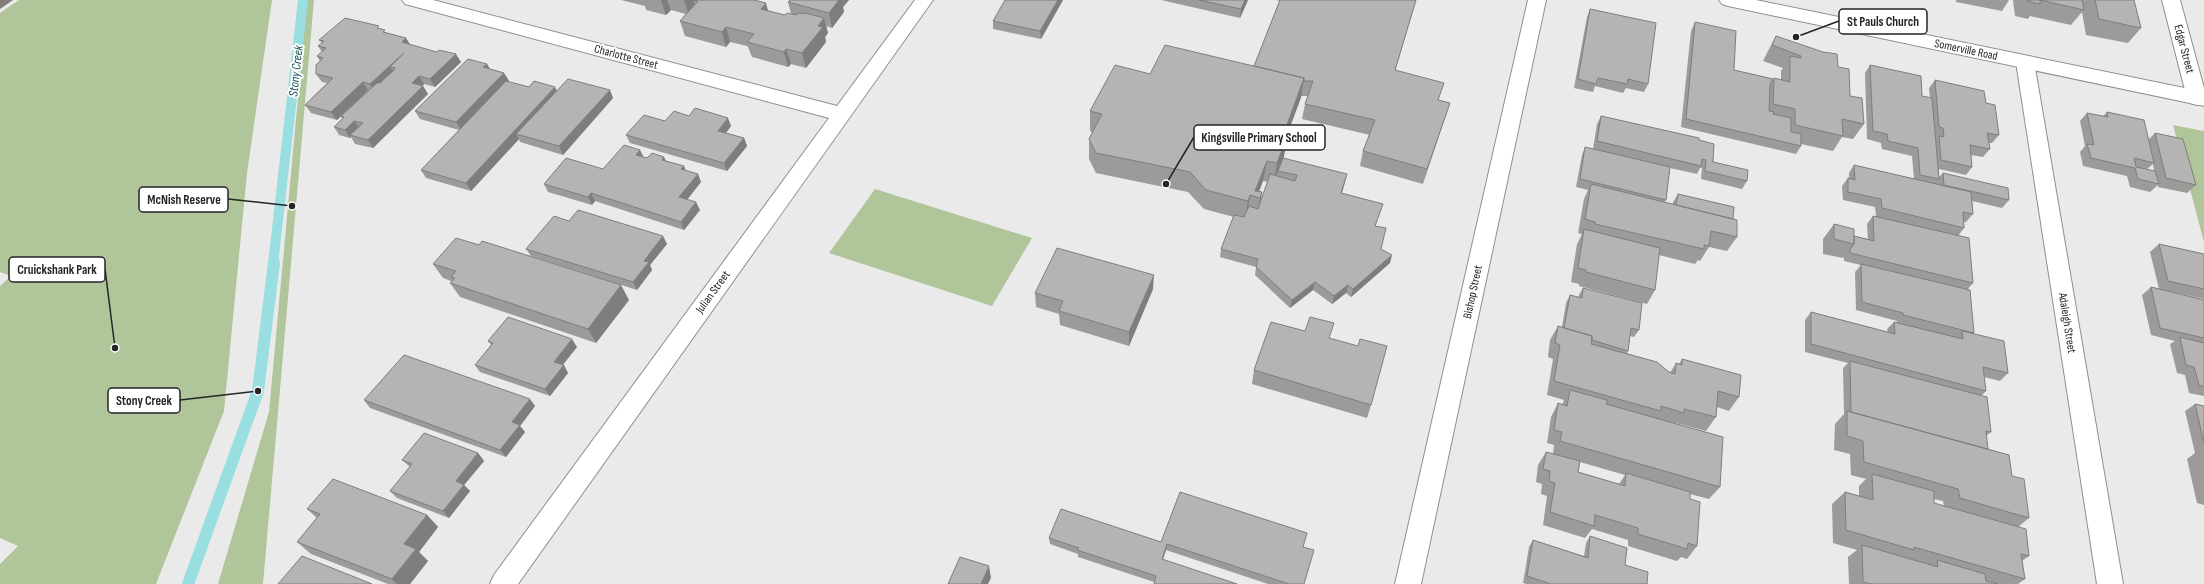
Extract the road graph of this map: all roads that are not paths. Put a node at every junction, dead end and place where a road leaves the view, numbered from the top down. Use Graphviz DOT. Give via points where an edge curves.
graph roads {
  1 [pos="411,0"];
  2 [pos="924,0"];
  3 [pos="1537,0"];
  4 [pos="1728,0"];
  5 [pos="2171,0"];
  6 [pos="2025,62"];
  7 [pos="2200,98"];
  8 [pos="840,114"];
  9 [pos="503,584"];
  10 [pos="1408,584"];
  11 [pos="2110,584"];
  1 -- 8 [label="street, Charlotte Street"];
  2 -- 8 [label="street, Julian Street"];
  3 -- 10 [label="street, Bishop Street"];
  4 -- 6 [label="street, Somerville Road"];
  5 -- 7 [label="street, Edgar Street"];
  6 -- 7 [label="street, Somerville Road"];
  6 -- 11 [label="street, Adaleigh Street"];
  8 -- 9 [label="street, Julian Street"];
}
